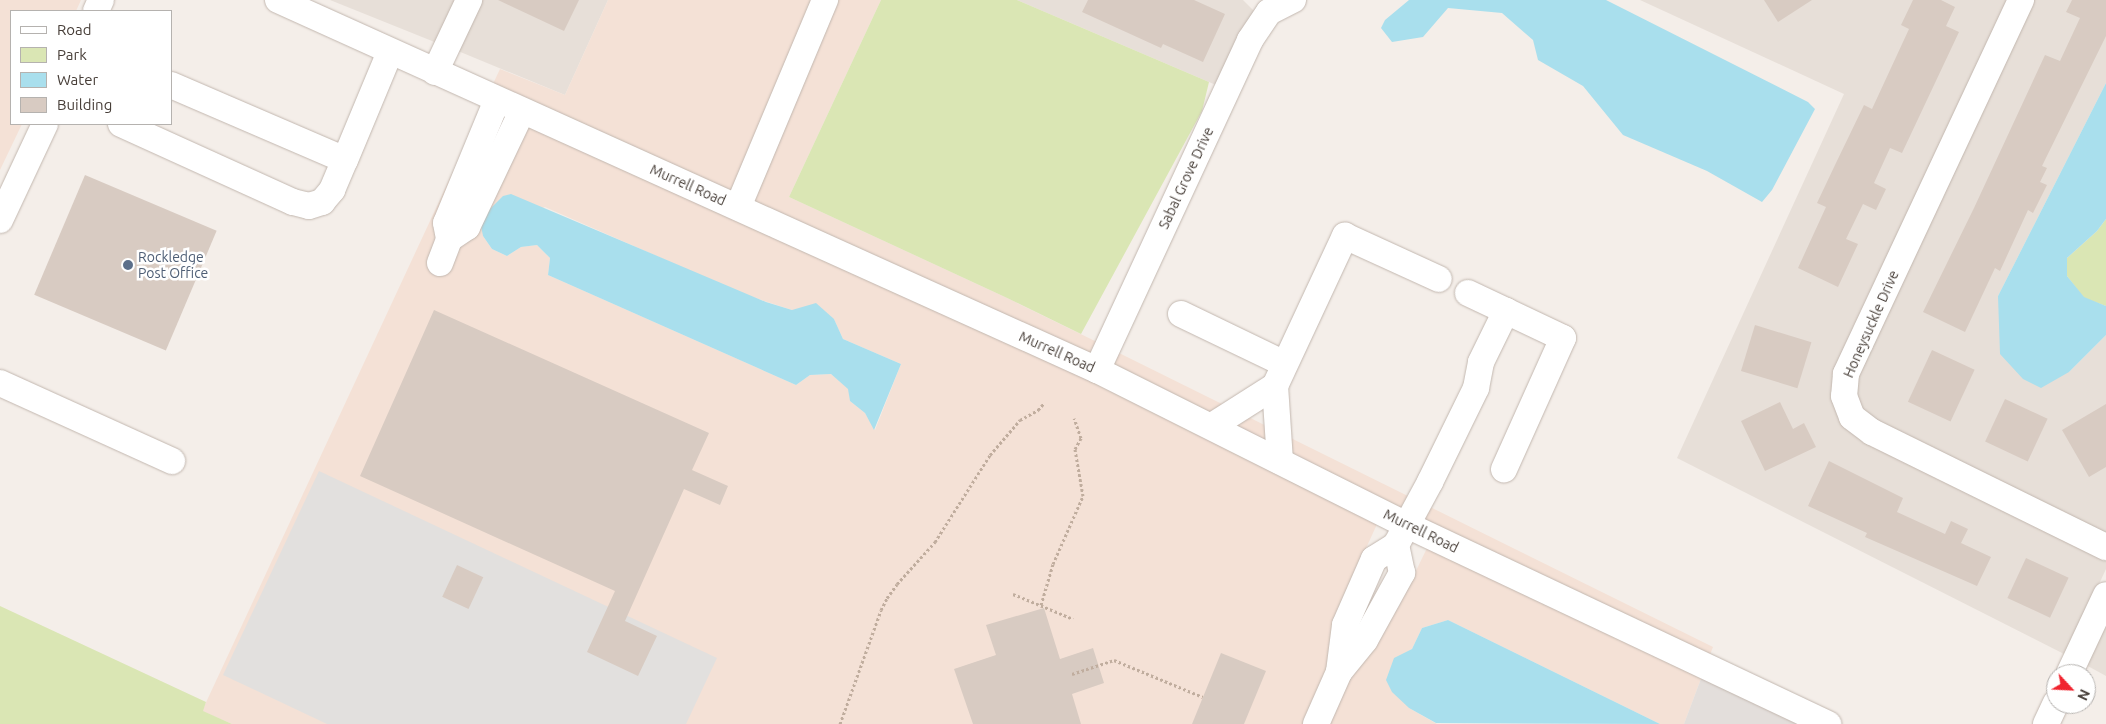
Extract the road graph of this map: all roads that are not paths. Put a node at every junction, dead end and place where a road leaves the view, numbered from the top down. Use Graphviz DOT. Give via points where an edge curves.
graph roads {
  1 [pos="278,0"];
  2 [pos="469,0"];
  3 [pos="825,0"];
  4 [pos="1293,0"];
  5 [pos="2021,0"];
  6 [pos="1263,6"];
  7 [pos="390,52"];
  8 [pos="435,72"];
  9 [pos="172,85"];
  10 [pos="497,100"];
  11 [pos="522,111"];
  12 [pos="44,125"];
  13 [pos="123,125"];
  14 [pos="345,160"];
  15 [pos="738,207"];
  16 [pos="0,220"];
  17 [pos="449,238"];
  18 [pos="440,263"];
  19 [pos="1439,279"];
  20 [pos="1468,293"];
  21 [pos="1506,311"];
  22 [pos="1181,314"];
  23 [pos="1096,370"];
  24 [pos="1280,375"];
  25 [pos="0,383"];
  26 [pos="1212,426"];
  27 [pos="172,461"];
  28 [pos="1280,461"];
  29 [pos="1504,469"];
  30 [pos="1401,535"];
  31 [pos="2106,547"];
  32 [pos="2106,595"];
  33 [pos="2074,664"];
  34 [pos="1316,724"];
  35 [pos="1828,724"];
  1 -- 7 [label="street, Murrell Road"];
  2 -- 8 [label="street"];
  3 -- 15 [label="street"];
  4 -- 6 [label="street, Sabal Grove Drive"];
  5 -- 31 [label="street, Honeysuckle Drive" via="1846,374 1844,396 1852,417 1872,432"];
  6 -- 23 [label="street, Sabal Grove Drive"];
  7 -- 8 [label="street, Murrell Road"];
  7 -- 14 [label="street"];
  8 -- 10 [label="street, Murrell Road"];
  9 -- 14 [label="street"];
  10 -- 11 [label="street, Murrell Road"];
  10 -- 17 [label="street" via="446,223"];
  11 -- 15 [label="street, Murrell Road"];
  11 -- 17 [label="street" via="467,228"];
  12 -- 16 [label="street"];
  13 -- 14 [label="street" via="293,202 309,206 322,202 332,190"];
  15 -- 23 [label="street, Murrell Road"];
  17 -- 18 [label="street"];
  19 -- 24 [label="street" via="1345,236"];
  20 -- 21 [label="street"];
  21 -- 29 [label="street" via="1563,338"];
  21 -- 30 [label="street" via="1481,362 1476,388"];
  22 -- 24 [label="street"];
  23 -- 26 [label="street, Murrell Road"];
  24 -- 26 [label="street"];
  24 -- 28 [label="street"];
  25 -- 27 [label="street"];
  26 -- 28 [label="street, Murrell Road"];
  28 -- 30 [label="street, Murrell Road"];
  30 -- 34 [label="street" via="1374,559 1345,625 1339,672"];
  30 -- 35 [label="street, Murrell Road"];
  32 -- 33 [label="street"];
}
